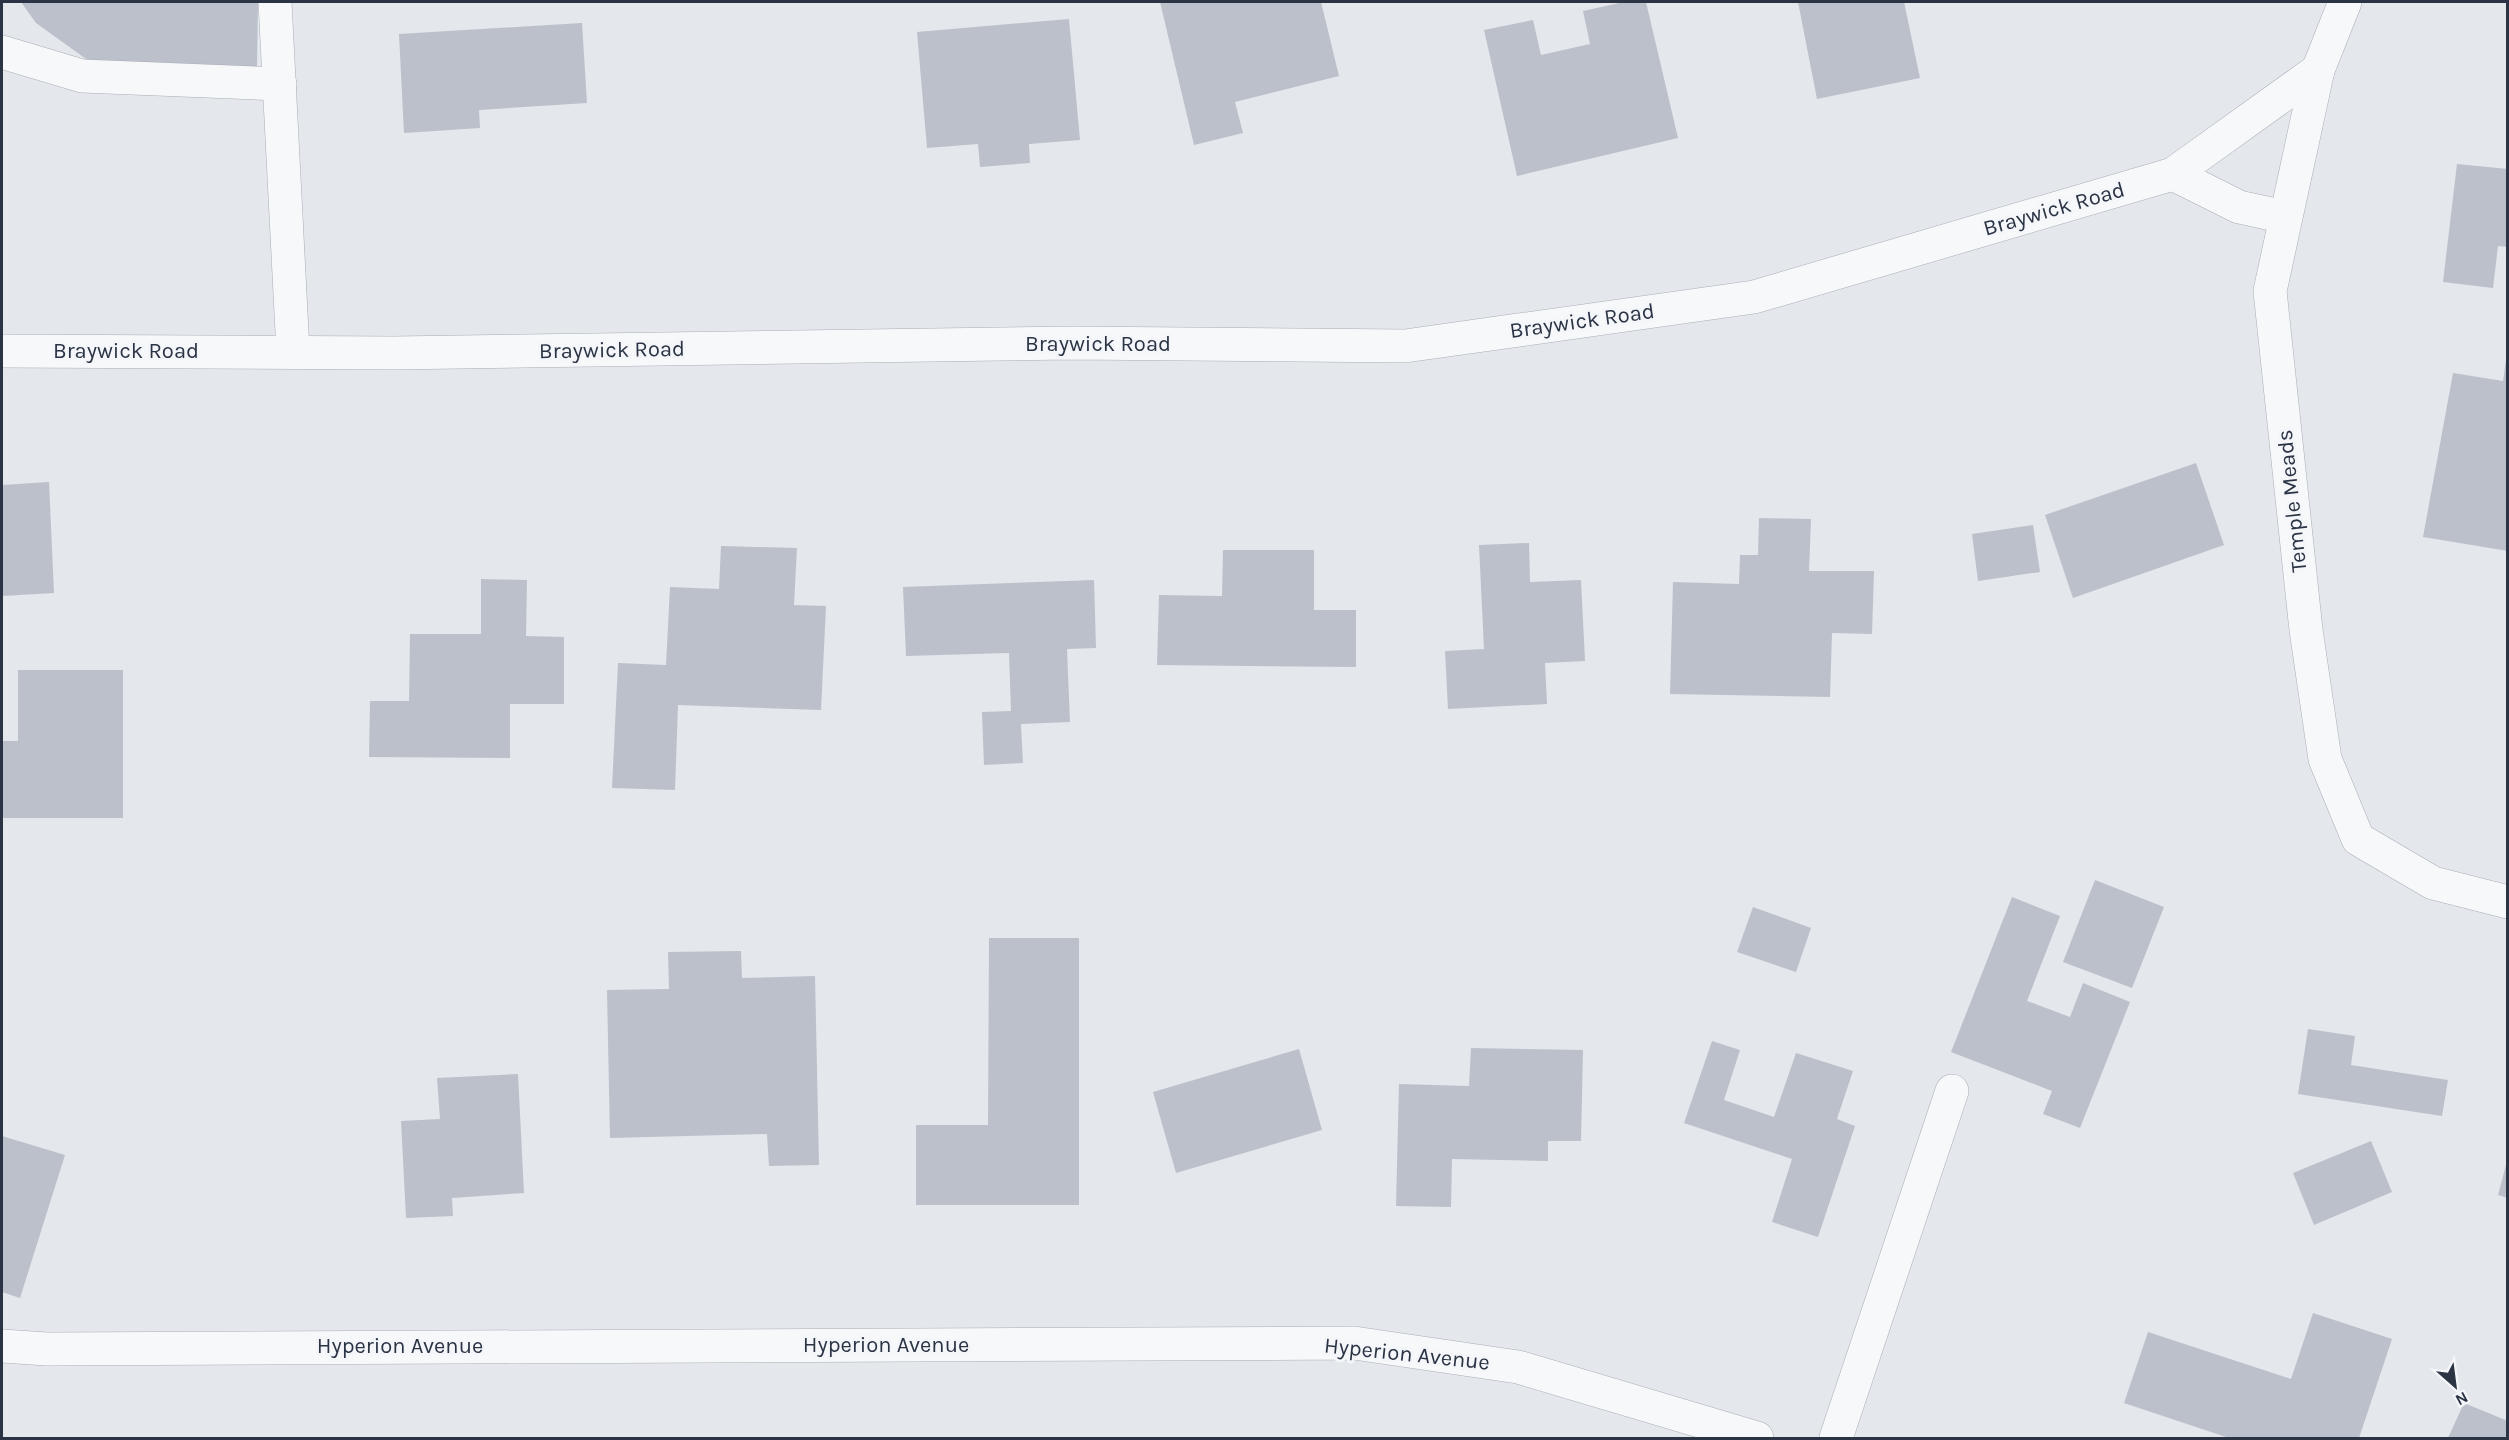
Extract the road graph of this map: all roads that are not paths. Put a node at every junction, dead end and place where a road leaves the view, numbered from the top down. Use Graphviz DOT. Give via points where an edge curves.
graph roads {
  1 [pos="275,2"];
  2 [pos="2345,2"];
  3 [pos="2,51"];
  4 [pos="2318,70"];
  5 [pos="280,84"];
  6 [pos="2173,174"];
  7 [pos="2285,217"];
  8 [pos="2,351"];
  9 [pos="292,352"];
  10 [pos="2508,902"];
  11 [pos="1952,1091"];
  12 [pos="2,1346"];
  13 [pos="1758,1438"];
  14 [pos="1836,1438"];
  1 -- 5 [label="street"];
  2 -- 4 [label="street, Temple Meads"];
  3 -- 5 [label="street" via="82,76"];
  4 -- 6 [label="street, Braywick Road"];
  4 -- 7 [label="street, Temple Meads"];
  5 -- 9 [label="street"];
  6 -- 7 [label="street" via="2239,207"];
  6 -- 9 [label="street, Braywick Road" via="1754,297 1405,345 1073,343"];
  7 -- 10 [label="street, Temple Meads" via="2270,291 2306,630 2325,759 2358,839 2433,883"];
  8 -- 9 [label="street, Braywick Road"];
  11 -- 14 [label="street"];
  12 -- 13 [label="street, Hyperion Avenue" via="47,1349 1354,1343 1518,1366"];
}
